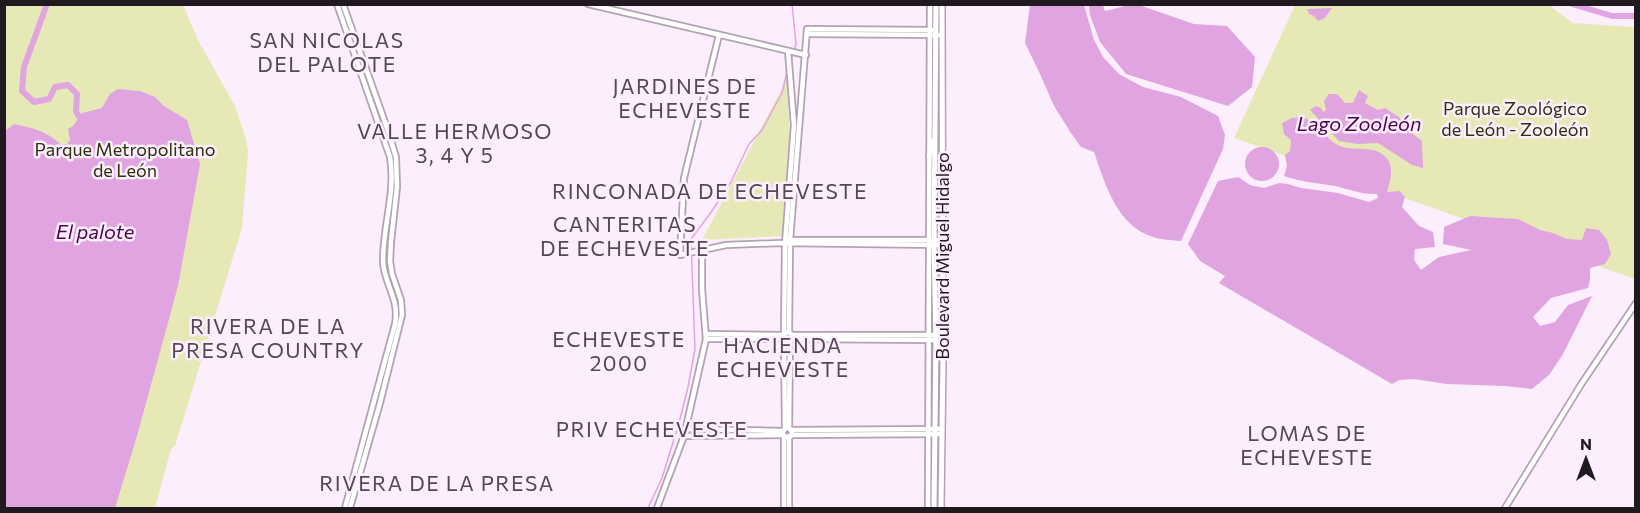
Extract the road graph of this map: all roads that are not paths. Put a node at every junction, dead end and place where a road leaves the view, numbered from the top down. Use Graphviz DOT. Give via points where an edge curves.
graph roads {
  1 [pos="337,4"];
  2 [pos="343,4"];
  3 [pos="588,4"];
  4 [pos="930,4"];
  5 [pos="936,4"];
  6 [pos="942,4"];
  7 [pos="936,32"];
  8 [pos="718,35"];
  9 [pos="779,49"];
  10 [pos="790,51"];
  11 [pos="806,55"];
  12 [pos="788,60"];
  13 [pos="361,71"];
  14 [pos="372,86"];
  15 [pos="369,93"];
  16 [pos="380,110"];
  17 [pos="935,125"];
  18 [pos="929,156"];
  19 [pos="786,242"];
  20 [pos="935,243"];
  21 [pos="702,249"];
  22 [pos="1635,303"];
  23 [pos="706,337"];
  24 [pos="787,337"];
  25 [pos="933,337"];
  26 [pos="686,429"];
  27 [pos="787,432"];
  28 [pos="935,432"];
  29 [pos="684,436"];
  30 [pos="345,508"];
  31 [pos="350,508"];
  32 [pos="657,508"];
  33 [pos="784,508"];
  34 [pos="789,508"];
  35 [pos="928,508"];
  36 [pos="934,508"];
  37 [pos="941,508"];
  38 [pos="1505,508"];
  1 -- 13 [label="street"];
  2 -- 14 [label="street"];
  3 -- 8 [label="street"];
  4 -- 7 [label="street, Boulevard Miguel Hidalgo"];
  5 -- 7 [label="main road, Boulevard Miguel Hidalgo"];
  6 -- 7 [label="main road, Boulevard Miguel Hidalgo"];
  7 -- 11 [label="street" via="807,32"];
  7 -- 17 [label="main road, Boulevard Miguel Hidalgo"];
  7 -- 18 [label="street, Boulevard Miguel Hidalgo"];
  7 -- 20 [label="main road, Boulevard Miguel Hidalgo"];
  8 -- 9 [label="street"];
  8 -- 21 [label="street" via="684,178 682,254"];
  9 -- 10 [label="street"];
  9 -- 12 [label="street"];
  10 -- 11 [label="street"];
  10 -- 12 [label="street"];
  11 -- 19 [label="street"];
  12 -- 19 [label="street" via="794,125"];
  13 -- 14 [label="street" via="368,86"];
  13 -- 15 [label="street"];
  14 -- 16 [label="street"];
  15 -- 16 [label="street"];
  15 -- 30 [label="street" via="392,166 383,261 396,318"];
  16 -- 31 [label="street" via="397,167 390,261 402,315"];
  17 -- 18 [label="main road"];
  17 -- 20 [label="main road, Boulevard Miguel Hidalgo"];
  18 -- 20 [label="street, Boulevard Miguel Hidalgo"];
  19 -- 20 [label="street"];
  19 -- 21 [label="street"];
  19 -- 24 [label="street"];
  20 -- 25 [label="main road, Boulevard Miguel Hidalgo"];
  20 -- 28 [label="main road, Boulevard Miguel Hidalgo"];
  21 -- 23 [label="street"];
  22 -- 38 [label="street"];
  23 -- 24 [label="street"];
  23 -- 26 [label="street"];
  24 -- 25 [label="street"];
  24 -- 27 [label="street"];
  25 -- 28 [label="main road, Boulevard Miguel Hidalgo"];
  26 -- 27 [label="street"];
  26 -- 29 [label="street"];
  27 -- 28 [label="street"];
  27 -- 29 [label="street"];
  27 -- 33 [label="street"];
  27 -- 34 [label="street"];
  28 -- 35 [label="street"];
  28 -- 36 [label="main road, Boulevard Miguel Hidalgo"];
  28 -- 37 [label="main road, Boulevard Miguel Hidalgo"];
  29 -- 32 [label="street"];
}
